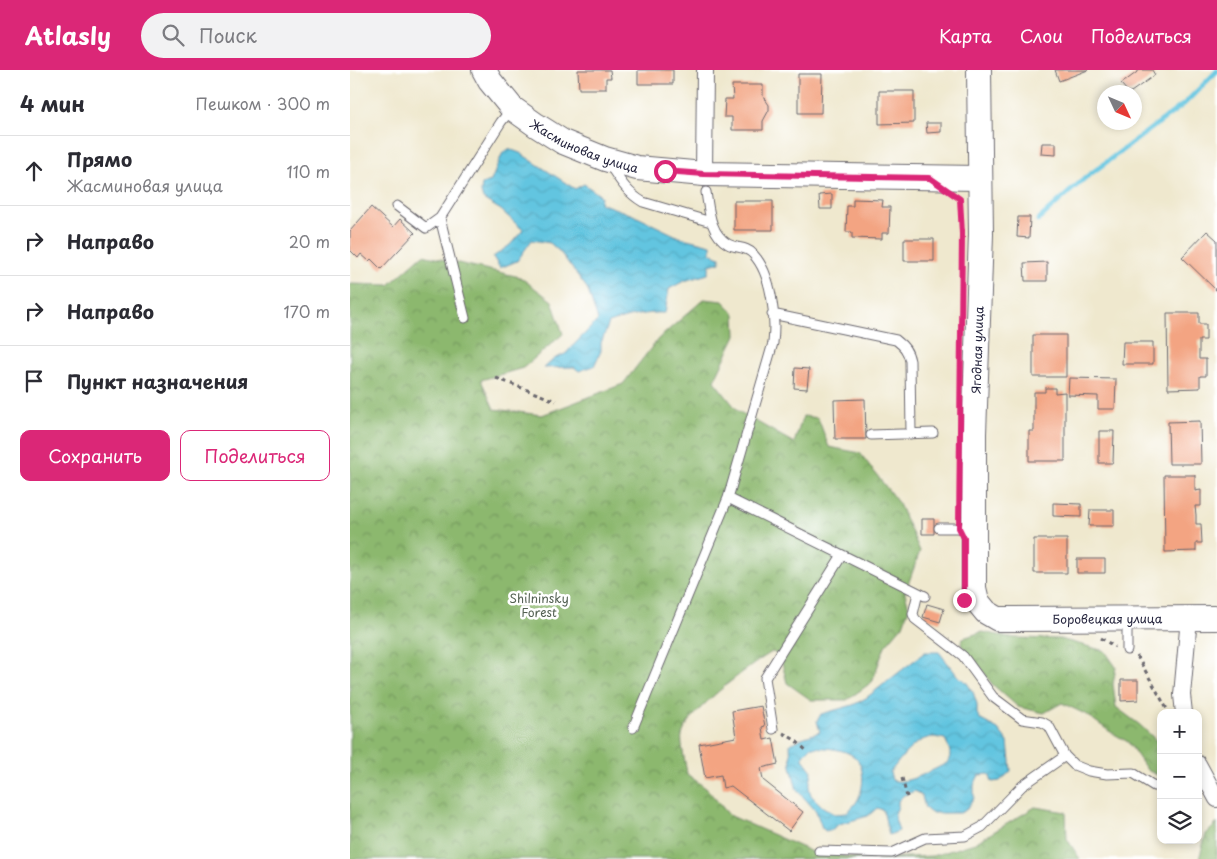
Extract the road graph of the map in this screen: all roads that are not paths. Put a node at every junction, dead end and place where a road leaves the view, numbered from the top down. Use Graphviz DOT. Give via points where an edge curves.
graph roads {
  1 [pos="484,70"];
  2 [pos="705,70"];
  3 [pos="978,70"];
  4 [pos="512,108"];
  5 [pos="606,159"];
  6 [pos="980,178"];
  7 [pos="705,183"];
  8 [pos="397,206"];
  9 [pos="440,218"];
  10 [pos="711,222"];
  11 [pos="772,314"];
  12 [pos="465,318"];
  13 [pos="933,433"];
  14 [pos="911,434"];
  15 [pos="871,435"];
  16 [pos="728,498"];
  17 [pos="939,528"];
  18 [pos="974,528"];
  19 [pos="842,555"];
  20 [pos="1189,618"];
  21 [pos="1217,618"];
  22 [pos="998,619"];
  23 [pos="1127,619"];
  24 [pos="1127,650"];
  25 [pos="1184,709"];
  26 [pos="633,728"];
  27 [pos="773,729"];
  28 [pos="1065,756"];
  29 [pos="1202,771"];
  30 [pos="1154,786"];
  31 [pos="1217,799"];
  32 [pos="820,851"];
  1 -- 4 [label="street, Жасминовая улица"];
  2 -- 7 [label="street"];
  3 -- 6 [label="street, Ягодная улица"];
  4 -- 5 [label="street, Жасминовая улица" via="564,142"];
  4 -- 9 [label="lane"];
  5 -- 7 [label="street, Жасминовая улица"];
  5 -- 10 [label="lane" via="634,197"];
  6 -- 7 [label="street, Жасминовая улица"];
  6 -- 18 [label="street, Ягодная улица"];
  7 -- 10 [label="lane"];
  8 -- 9 [label="lane" via="426,228"];
  9 -- 12 [label="lane"];
  10 -- 11 [label="lane" via="714,230 729,245 748,249 754,255 766,276"];
  11 -- 14 [label="lane" via="896,340 903,345 910,362"];
  11 -- 16 [label="lane" via="773,343"];
  13 -- 14 [label="lane"];
  14 -- 15 [label="lane"];
  16 -- 19 [label="lane"];
  16 -- 26 [label="lane"];
  17 -- 18 [label="lane"];
  18 -- 22 [label="street, Ягодная улица" via="977,601"];
  19 -- 27 [label="lane" via="765,678"];
  19 -- 28 [label="lane" via="921,594 913,614 915,619 963,656 993,697 1022,718 1049,726"];
  20 -- 21 [label="street, Боровецкая улица"];
  20 -- 23 [label="street, Боровецкая улица"];
  20 -- 25 [label="street"];
  22 -- 23 [label="street, Боровецкая улица"];
  23 -- 24 [label="lane"];
  28 -- 30 [label="lane" via="1074,766 1107,774 1133,773"];
  28 -- 32 [label="lane" via="1022,786 982,827 965,836 925,838 892,853"];
  29 -- 31 [label="street"];
}
